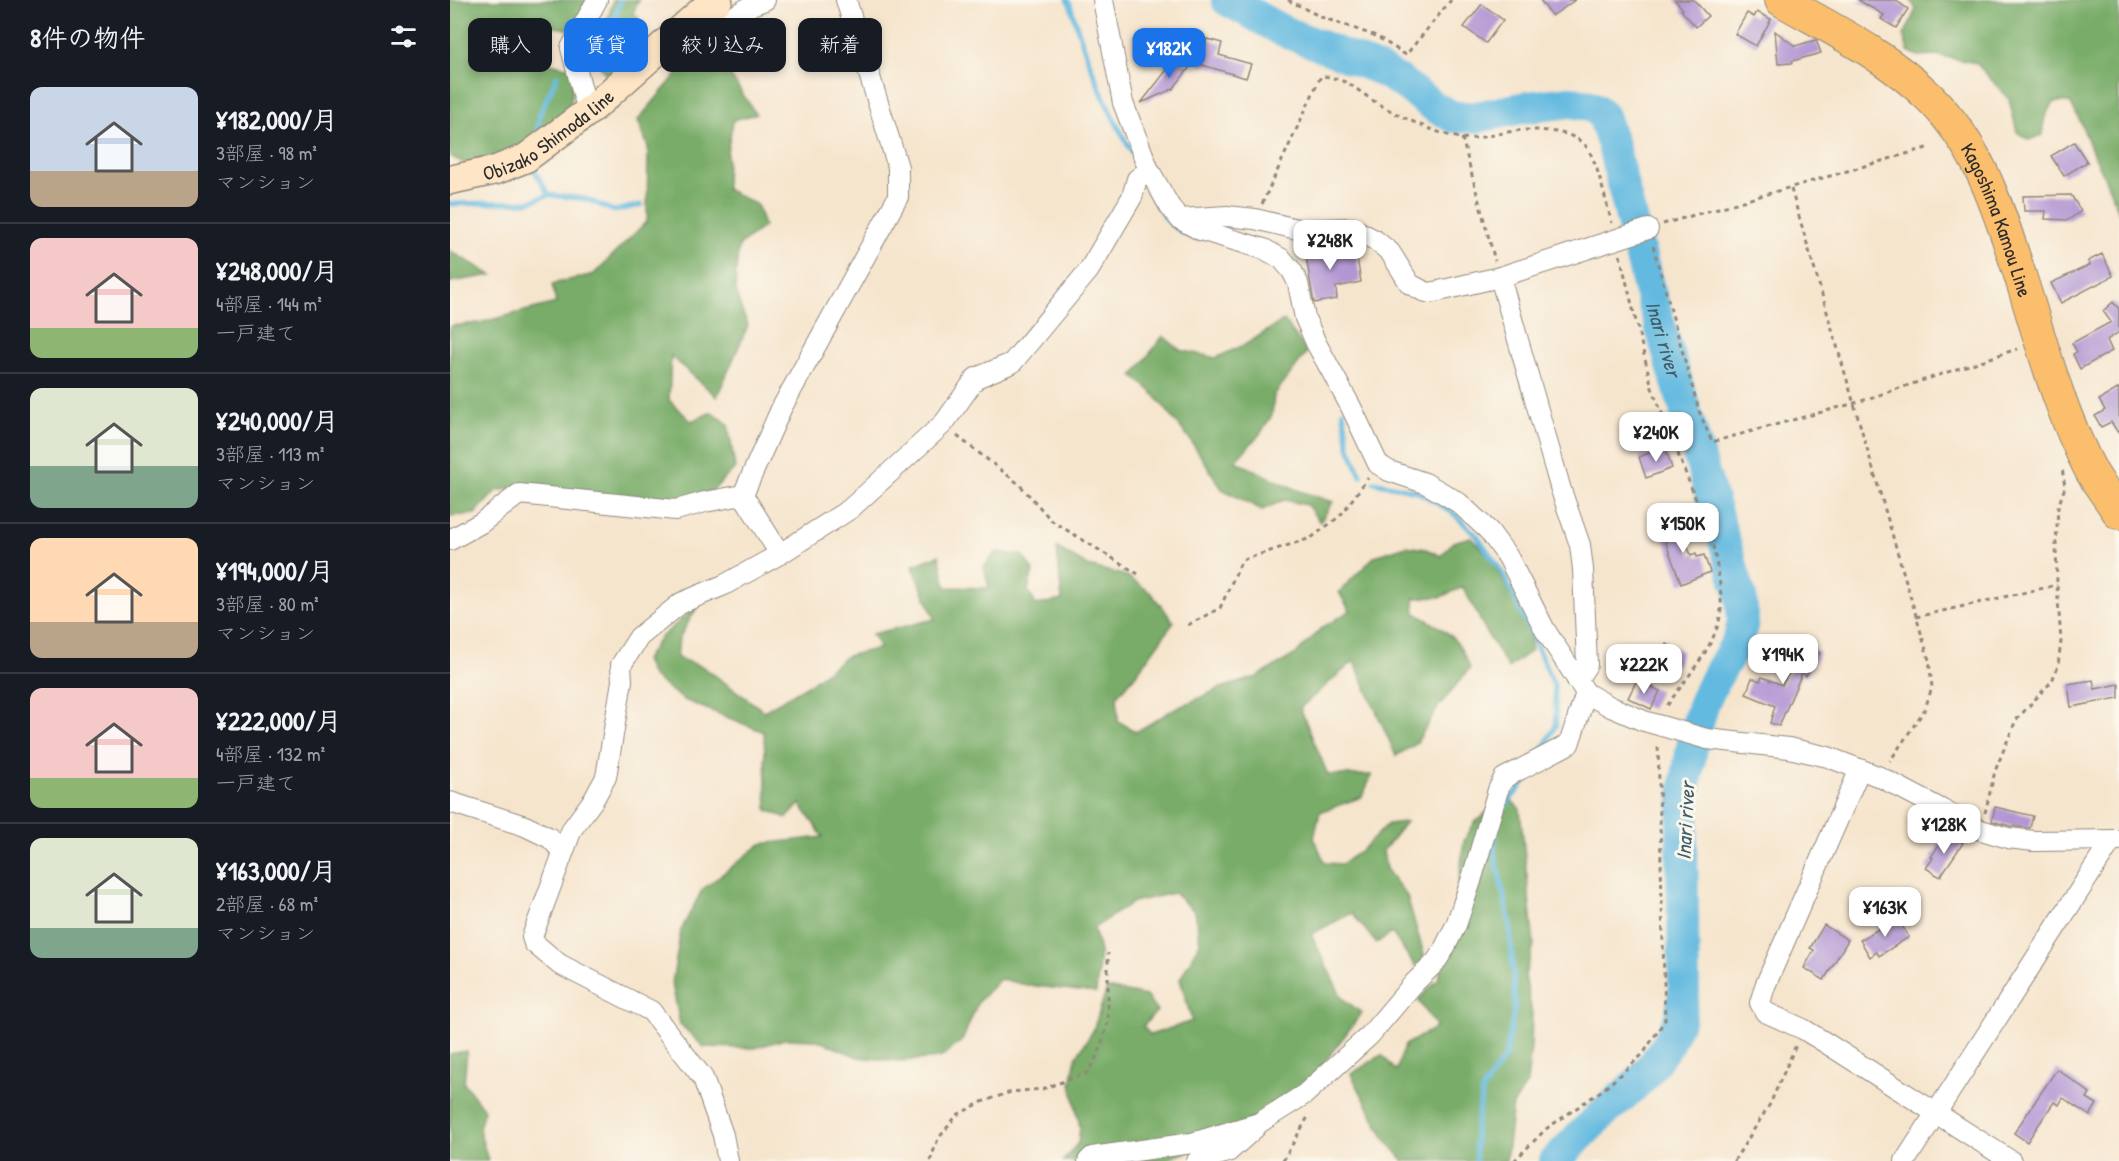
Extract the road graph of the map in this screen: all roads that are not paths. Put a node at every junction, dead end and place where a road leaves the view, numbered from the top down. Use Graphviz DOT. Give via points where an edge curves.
graph roads {
  1 [pos="597,0"];
  2 [pos="718,0"];
  3 [pos="765,0"];
  4 [pos="846,0"];
  5 [pos="1103,0"];
  6 [pos="1781,0"];
  7 [pos="649,58"];
  8 [pos="594,108"];
  9 [pos="1149,170"];
  10 [pos="450,180"];
  11 [pos="1180,219"];
  12 [pos="1648,229"];
  13 [pos="1500,277"];
  14 [pos="743,495"];
  15 [pos="2119,513"];
  16 [pos="450,540"];
  17 [pos="780,554"];
  18 [pos="1582,686"];
  19 [pos="1860,769"];
  20 [pos="450,802"];
  21 [pos="2116,840"];
  22 [pos="563,852"];
  23 [pos="1936,1114"];
  24 [pos="1262,1122"];
  25 [pos="728,1161"];
  26 [pos="1088,1161"];
  27 [pos="1197,1161"];
  28 [pos="1905,1161"];
  29 [pos="2011,1161"];
  1 -- 8 [label="street" via="571,48 584,98"];
  2 -- 7 [label="main road, Obizako Shimoda line"];
  3 -- 7 [label="street" via="689,45"];
  4 -- 14 [label="street" via="898,167 898,197 781,409"];
  5 -- 9 [label="street" via="1123,104"];
  6 -- 15 [label="main road, Kagoshima Kamou Line" via="1911,80 1967,142 1990,189 2080,448"];
  7 -- 8 [label="main road, Obizako Shimoda line"];
  8 -- 10 [label="main road, Obizako Shimoda line" via="526,158 496,170"];
  9 -- 11 [label="street"];
  9 -- 17 [label="street" via="1137,179 1132,197 1089,270 1012,363 976,378 942,425 850,509"];
  11 -- 13 [label="street" via="1236,217 1301,230 1352,228 1390,252 1410,284 1430,293"];
  11 -- 18 [label="street" via="1282,259 1298,283 1305,318 1316,343 1378,464 1446,495 1489,531 1508,556 1545,630"];
  12 -- 13 [label="street"];
  13 -- 18 [label="street" via="1580,545 1587,665"];
  14 -- 16 [label="street" via="676,510 519,494 481,523"];
  14 -- 17 [label="street"];
  17 -- 22 [label="street" via="681,603 639,637 621,665 622,681 606,777 572,829"];
  18 -- 19 [label="street" via="1611,707 1644,721 1707,738 1789,748"];
  18 -- 24 [label="street" via="1569,744 1504,778 1456,925 1435,963 1370,1035 1305,1094"];
  19 -- 21 [label="street" via="1981,830 2008,838"];
  19 -- 23 [label="street" via="1760,1003 1765,1012 1803,1029"];
  20 -- 22 [label="street" via="525,826 550,838"];
  21 -- 23 [label="street"];
  22 -- 25 [label="street" via="532,937 534,943 559,964 651,1011 703,1078"];
  23 -- 28 [label="street"];
  23 -- 29 [label="street"];
  24 -- 26 [label="street" via="1192,1143 1092,1157"];
  24 -- 27 [label="street" via="1228,1152"];
}
